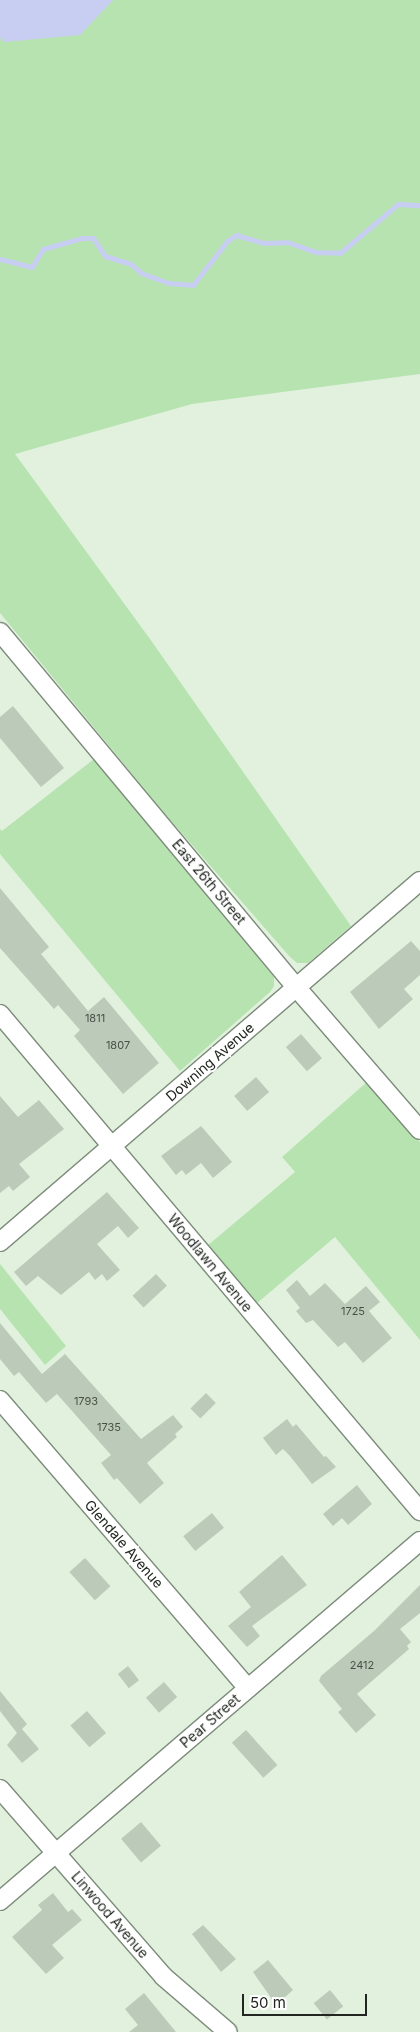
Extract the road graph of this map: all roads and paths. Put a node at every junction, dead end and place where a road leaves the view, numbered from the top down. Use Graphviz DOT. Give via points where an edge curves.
graph roads {
  1 [pos="0,632"];
  2 [pos="420,881"];
  3 [pos="296,988"];
  4 [pos="0,1014"];
  5 [pos="420,1130"];
  6 [pos="111,1146"];
  7 [pos="0,1242"];
  8 [pos="0,1400"];
  9 [pos="420,1510"];
  10 [pos="420,1541"];
  11 [pos="248,1688"];
  12 [pos="0,1789"];
  13 [pos="55,1854"];
  14 [pos="0,1901"];
  15 [pos="228,2032"];
  1 -- 3 [label="street, East 26th Street"];
  2 -- 3 [label="street, Downing Avenue"];
  3 -- 5 [label="street, East 26th Street"];
  3 -- 6 [label="street, Downing Avenue"];
  4 -- 6 [label="street, Woodlawn Avenue"];
  6 -- 7 [label="street, Downing Avenue"];
  6 -- 9 [label="street, Woodlawn Avenue"];
  8 -- 11 [label="street, Glendale Avenue"];
  10 -- 11 [label="street, Pear Street"];
  11 -- 13 [label="street, Pear Street"];
  12 -- 13 [label="street, Linwood Avenue"];
  13 -- 14 [label="street, Pear Street"];
  13 -- 15 [label="street, Linwood Avenue" via="164,1977"];
}
